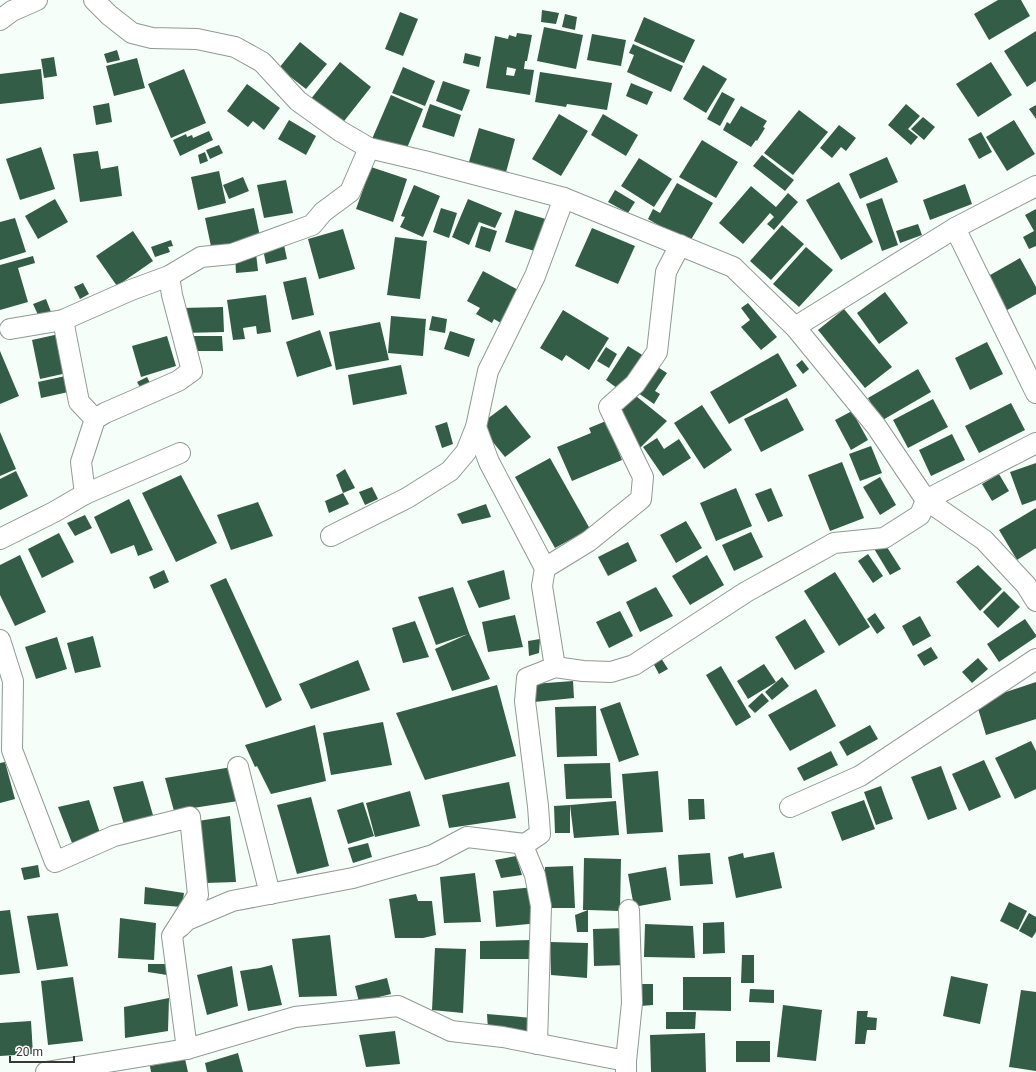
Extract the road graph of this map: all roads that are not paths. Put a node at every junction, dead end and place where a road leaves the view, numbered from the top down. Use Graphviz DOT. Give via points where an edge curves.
graph roads {
  1 [pos="37,0"];
  2 [pos="94,0"];
  3 [pos="0,20"];
  4 [pos="369,148"];
  5 [pos="1036,186"];
  6 [pos="564,198"];
  7 [pos="955,228"];
  8 [pos="680,245"];
  9 [pos="170,276"];
  10 [pos="62,320"];
  11 [pos="795,327"];
  12 [pos="10,329"];
  13 [pos="1036,393"];
  14 [pos="95,419"];
  15 [pos="476,428"];
  16 [pos="1036,443"];
  17 [pos="180,453"];
  18 [pos="85,494"];
  19 [pos="926,500"];
  20 [pos="330,536"];
  21 [pos="0,539"];
  22 [pos="545,568"];
  23 [pos="1033,588"];
  24 [pos="0,640"];
  25 [pos="1036,659"];
  26 [pos="555,667"];
  27 [pos="238,767"];
  28 [pos="790,807"];
  29 [pos="525,844"];
  30 [pos="270,894"];
  31 [pos="629,910"];
  32 [pos="172,936"];
  33 [pos="538,1044"];
  34 [pos="187,1049"];
  35 [pos="626,1066"];
  36 [pos="46,1072"];
  1 -- 3 [label="street" via="12,11"];
  2 -- 4 [label="street" via="132,32 152,38 197,39 235,47 262,62 298,101"];
  4 -- 6 [label="street"];
  4 -- 9 [label="street" via="350,192 323,212 312,225 232,254 201,257"];
  5 -- 7 [label="street"];
  6 -- 8 [label="street"];
  6 -- 15 [label="street" via="535,276 488,371"];
  7 -- 11 [label="street"];
  7 -- 13 [label="street"];
  8 -- 11 [label="street" via="733,267"];
  8 -- 22 [label="street" via="666,272 657,352 635,384 609,407 643,477 641,499 589,541"];
  9 -- 10 [label="street"];
  9 -- 14 [label="street" via="172,295 192,370 178,381"];
  10 -- 12 [label="street"];
  10 -- 14 [label="street" via="79,402"];
  11 -- 19 [label="street" via="876,426"];
  14 -- 18 [label="street" via="81,462"];
  15 -- 20 [label="street" via="466,452 450,471 407,498"];
  15 -- 22 [label="street" via="489,462"];
  16 -- 19 [label="street"];
  17 -- 18 [label="street"];
  18 -- 21 [label="street"];
  19 -- 23 [label="street" via="984,540"];
  19 -- 26 [label="street" via="920,515 884,538 834,543 746,592 634,665 611,672"];
  22 -- 26 [label="street" via="542,586"];
  24 -- 32 [label="street" via="13,681 12,750 55,862 114,836 190,817 198,896"];
  25 -- 28 [label="street" via="860,776"];
  26 -- 29 [label="street" via="527,678 524,701 540,834"];
  27 -- 30 [label="street"];
  29 -- 30 [label="street" via="467,837 433,855 353,878"];
  29 -- 33 [label="street" via="523,846 535,875 541,906"];
  30 -- 32 [label="street" via="232,902 187,920"];
  31 -- 35 [label="street" via="632,1003"];
  32 -- 34 [label="street"];
  33 -- 34 [label="street" via="451,1031 398,1006 295,1017"];
  33 -- 35 [label="street"];
  34 -- 36 [label="street"];
}
